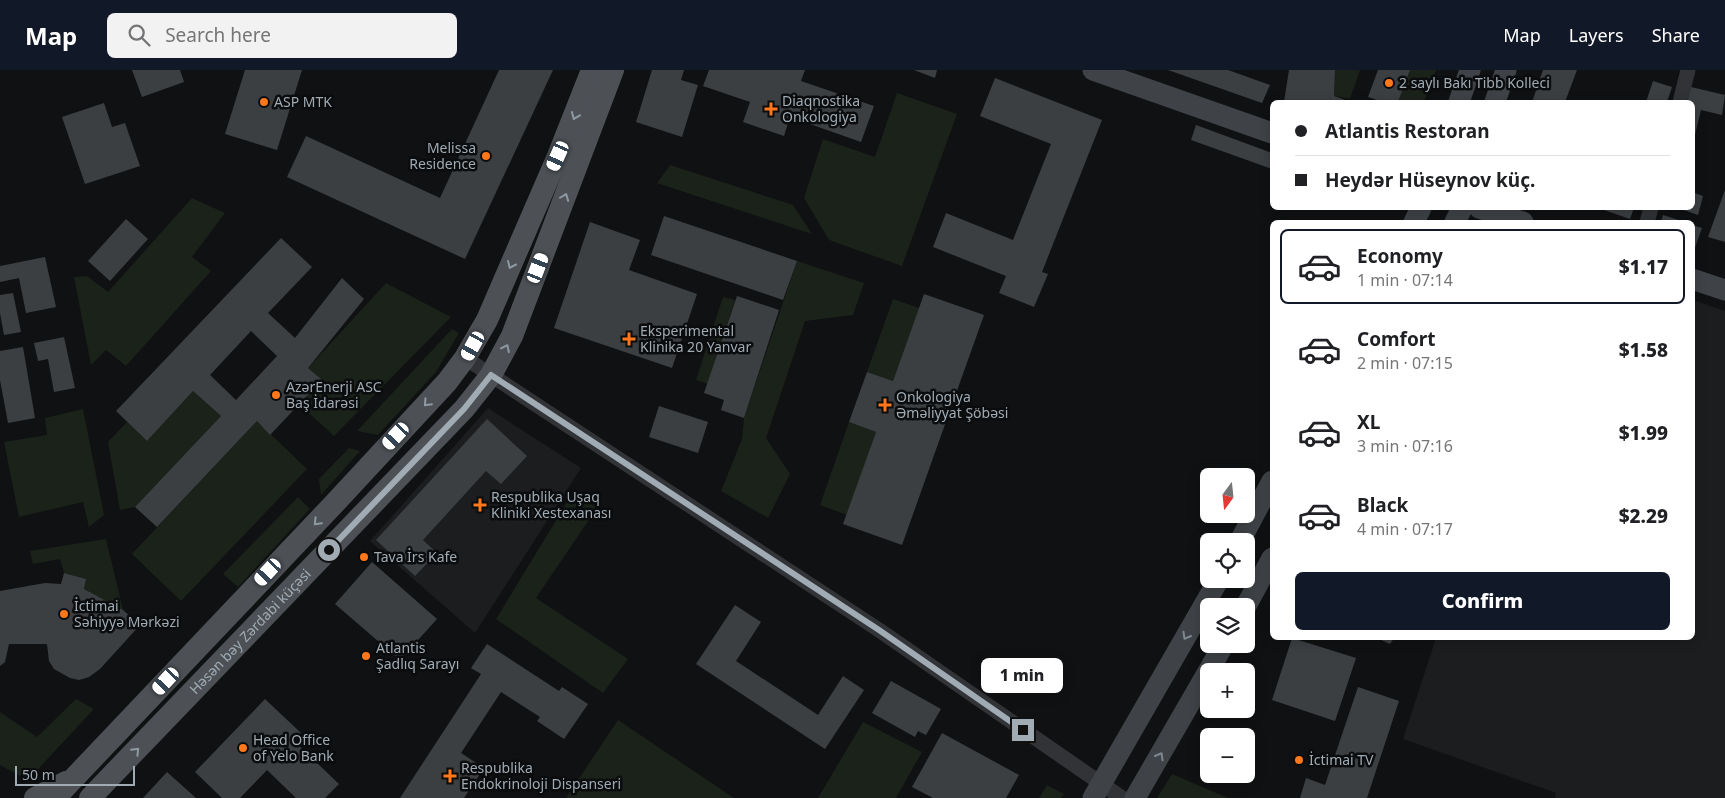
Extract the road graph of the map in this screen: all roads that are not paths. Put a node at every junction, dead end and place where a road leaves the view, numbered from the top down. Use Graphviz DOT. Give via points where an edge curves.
graph roads {
  1 [pos="592,70"];
  2 [pos="613,70"];
  3 [pos="1093,70"];
  4 [pos="1470,70"];
  5 [pos="1506,70"];
  6 [pos="1688,70"];
  7 [pos="1460,100"];
  8 [pos="1496,100"];
  9 [pos="1680,100"];
  10 [pos="1270,132"];
  11 [pos="1485,210"];
  12 [pos="1517,220"];
  13 [pos="1695,281"];
  14 [pos="1725,290"];
  15 [pos="466,358"];
  16 [pos="491,375"];
  17 [pos="447,382"];
  18 [pos="471,400"];
  19 [pos="1270,485"];
  20 [pos="1244,533"];
  21 [pos="1270,562"];
  22 [pos="1214,588"];
  23 [pos="1250,598"];
  24 [pos="1219,653"];
  25 [pos="76,777"];
  26 [pos="1097,791"];
  27 [pos="35,798"];
  28 [pos="55,798"];
  29 [pos="90,798"];
  30 [pos="1122,798"];
  31 [pos="1136,798"];
  1 -- 15 [label="main road, Həsən bəy Zərdabi küçəsi, one-way" via="490,313"];
  16 -- 2 [label="main road, Həsən bəy Zərdabi küçəsi, one-way" via="512,336"];
  3 -- 10 [label="main road"];
  4 -- 7 [label="main road"];
  5 -- 8 [label="main road"];
  6 -- 9 [label="street"];
  11 -- 12 [label="main road"];
  13 -- 14 [label="main road"];
  15 -- 16 [label="street"];
  15 -- 17 [label="main road, Həsən bəy Zərdabi küçəsi"];
  16 -- 18 [label="main road, Həsən bəy Zərdabi küçəsi"];
  16 -- 26 [label="street" via="879,630"];
  17 -- 18 [label="main road"];
  17 -- 25 [label="main road, Həsən bəy Zərdabi küçəsi, one-way"];
  29 -- 18 [label="main road, Həsən bəy Zərdabi küçəsi, one-way"];
  19 -- 20 [label="main road"];
  21 -- 23 [label="main road"];
  22 -- 26 [label="main road, one-way"];
  31 -- 24 [label="main road, one-way"];
  25 -- 27 [label="main road"];
  25 -- 28 [label="main road, Həsən bəy Zərdabi küçəsi"];
  26 -- 30 [label="street"];
}
